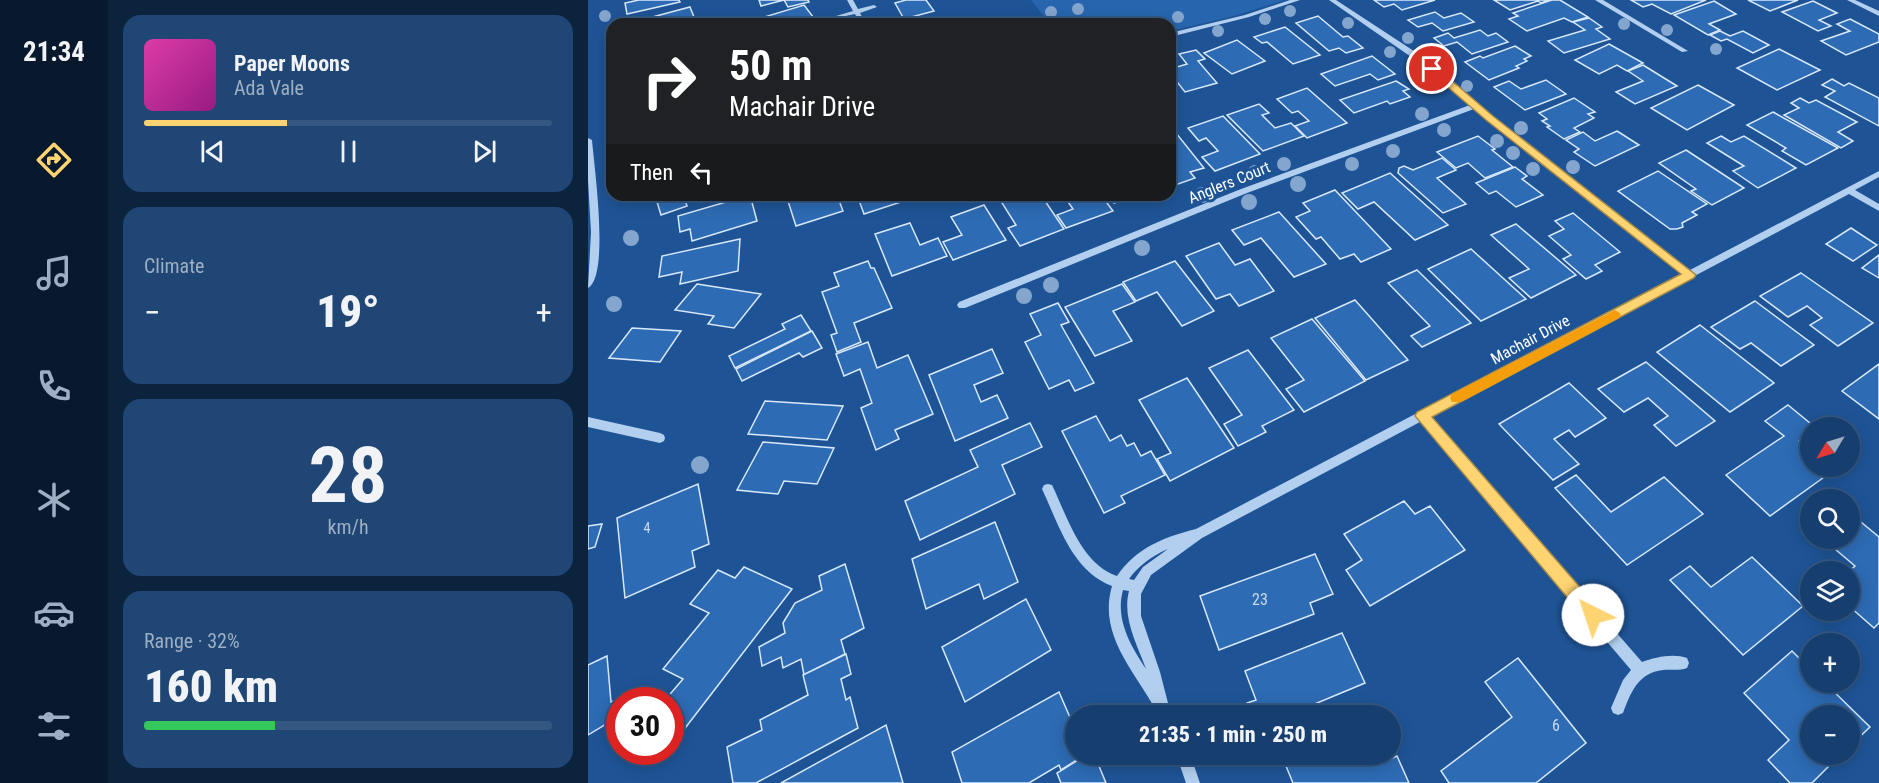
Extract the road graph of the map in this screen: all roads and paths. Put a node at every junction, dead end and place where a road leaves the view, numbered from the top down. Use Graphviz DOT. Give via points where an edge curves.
graph roads {
  1 [pos="850,0"];
  2 [pos="1297,0"];
  3 [pos="1332,0"];
  4 [pos="1598,0"];
  5 [pos="1850,0"];
  6 [pos="874,7"];
  7 [pos="856,12"];
  8 [pos="1879,14"];
  9 [pos="838,17"];
  10 [pos="860,18"];
  11 [pos="1176,33"];
  12 [pos="1684,51"];
  13 [pos="1475,106"];
  14 [pos="588,140"];
  15 [pos="1879,174"];
  16 [pos="1849,190"];
  17 [pos="1879,208"];
  18 [pos="591,217"];
  19 [pos="1690,275"];
  20 [pos="588,285"];
  21 [pos="962,305"];
  22 [pos="1422,416"];
  23 [pos="588,422"];
  24 [pos="660,438"];
  25 [pos="1048,489"];
  26 [pos="1198,534"];
  27 [pos="1119,583"];
  28 [pos="1136,587"];
  29 [pos="1682,663"];
  30 [pos="1639,669"];
  31 [pos="1161,705"];
  32 [pos="1163,705"];
  33 [pos="1618,708"];
  34 [pos="1187,765"];
  35 [pos="1193,783"];
  1 -- 7 [label="street"];
  2 -- 11 [label="street"];
  3 -- 13 [label="street" via="1411,52"];
  4 -- 12 [label="street"];
  5 -- 8 [label="street"];
  6 -- 7 [label="street"];
  7 -- 9 [label="street"];
  7 -- 10 [label="street"];
  13 -- 19 [label="street"];
  13 -- 21 [label="street, Anglers Court" via="1244,191"];
  14 -- 18 [label="street"];
  15 -- 16 [label="street, Machair Drive"];
  16 -- 17 [label="street"];
  16 -- 19 [label="street, Machair Drive"];
  18 -- 20 [label="street" via="596,257"];
  19 -- 22 [label="street, Machair Drive"];
  22 -- 26 [label="street, Machair Drive"];
  22 -- 30 [label="street"];
  23 -- 24 [label="street"];
  25 -- 27 [label="street" via="1083,556 1098,572"];
  26 -- 27 [label="street, Machair Drive" via="1155,548 1128,567"];
  26 -- 28 [label="street, Machair Drive" via="1147,572"];
  27 -- 28 [label="street"];
  27 -- 31 [label="street, Machair Drive" via="1112,611 1117,628"];
  28 -- 32 [label="street, Machair Drive" via="1134,621"];
  29 -- 30 [label="street" via="1661,662"];
  30 -- 33 [label="street" via="1630,678"];
  34 -- 35 [label="street"];
}
